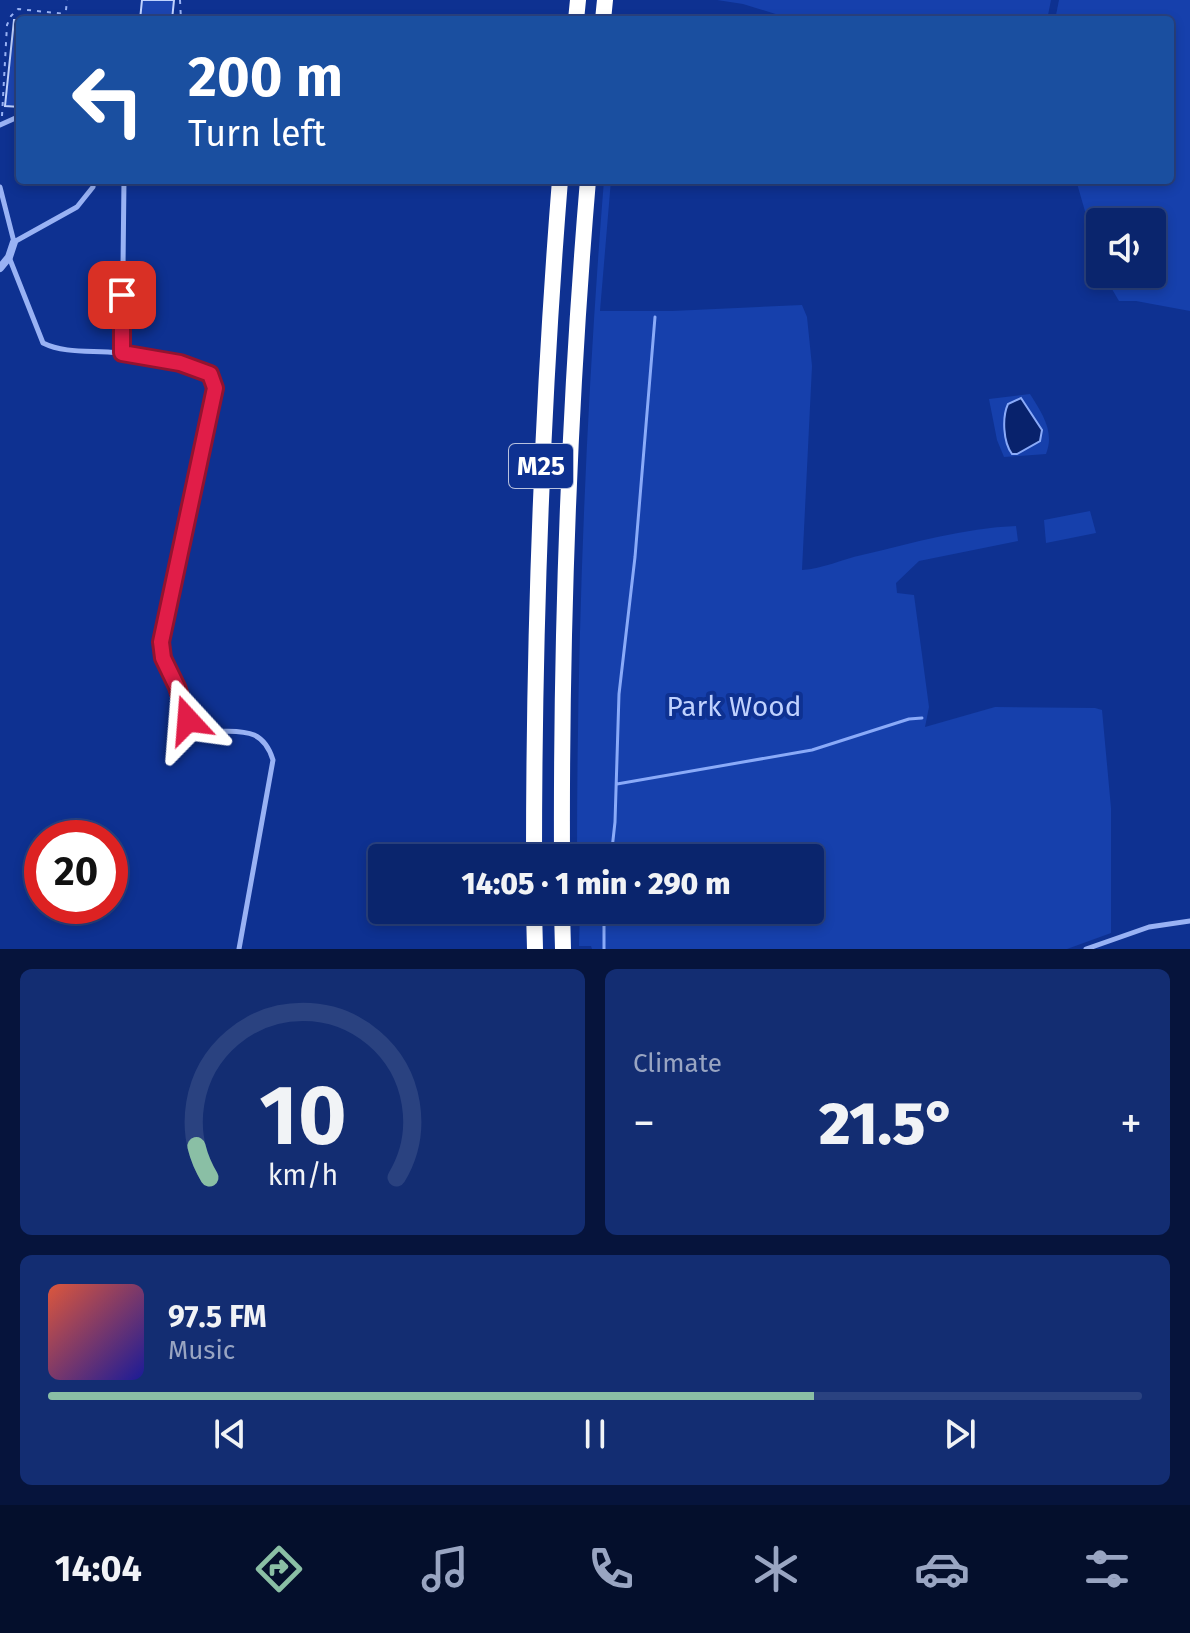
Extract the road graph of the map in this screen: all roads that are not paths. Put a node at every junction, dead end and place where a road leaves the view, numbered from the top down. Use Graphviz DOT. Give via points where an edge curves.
graph roads {
  1 [pos="93,184"];
  2 [pos="124,184"];
  3 [pos="560,184"];
  4 [pos="588,184"];
  5 [pos="0,187"];
  6 [pos="14,242"];
  7 [pos="9,257"];
  8 [pos="0,268"];
  9 [pos="122,353"];
  10 [pos="534,844"];
  11 [pos="562,844"];
  12 [pos="1190,921"];
  13 [pos="534,924"];
  14 [pos="562,924"];
  15 [pos="239,949"];
  16 [pos="535,949"];
  17 [pos="563,949"];
  18 [pos="1086,949"];
  1 -- 6 [label="lane" via="77,207"];
  2 -- 9 [label="lane"];
  3 -- 10 [label="highway, M25" via="537,561"];
  4 -- 11 [label="highway, M25" via="566,548"];
  5 -- 6 [label="lane"];
  6 -- 7 [label="street"];
  7 -- 8 [label="street"];
  7 -- 9 [label="lane" via="43,343 63,350"];
  9 -- 15 [label="lane" via="210,374 215,388 161,642 188,720 255,736 269,747 273,760"];
  12 -- 18 [label="lane" via="1149,927"];
  13 -- 16 [label="highway"];
  14 -- 17 [label="highway"];
}
